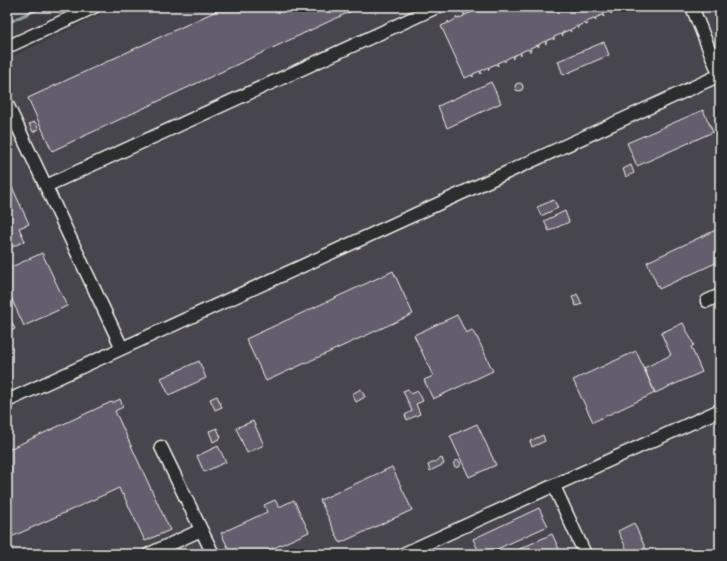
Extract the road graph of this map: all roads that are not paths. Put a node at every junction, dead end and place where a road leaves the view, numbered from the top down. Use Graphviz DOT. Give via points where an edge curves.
graph roads {
  1 [pos="94,7"];
  2 [pos="437,7"];
  3 [pos="692,7"];
  4 [pos="7,47"];
  5 [pos="720,75"];
  6 [pos="7,104"];
  7 [pos="46,186"];
  8 [pos="720,295"];
  9 [pos="707,301"];
  10 [pos="122,348"];
  11 [pos="7,401"];
  12 [pos="720,410"];
  13 [pos="161,447"];
  14 [pos="554,486"];
  15 [pos="201,530"];
  16 [pos="149,554"];
  17 [pos="213,554"];
  18 [pos="403,554"];
  19 [pos="585,554"];
  1 -- 4 [label="street"];
  2 -- 7 [label="street"];
  3 -- 5 [label="street"];
  5 -- 10 [label="street"];
  6 -- 7 [label="street"];
  7 -- 10 [label="street"];
  8 -- 9 [label="street"];
  10 -- 11 [label="street"];
  12 -- 14 [label="street"];
  13 -- 15 [label="street"];
  14 -- 18 [label="street"];
  14 -- 19 [label="street"];
  15 -- 16 [label="street"];
  15 -- 17 [label="street"];
}
